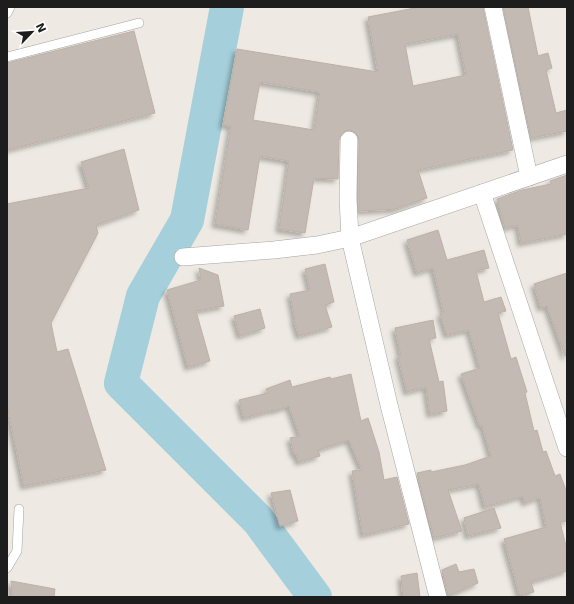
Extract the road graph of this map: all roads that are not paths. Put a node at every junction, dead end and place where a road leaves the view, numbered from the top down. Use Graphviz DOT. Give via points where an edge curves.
graph roads {
  1 [pos="10,7"];
  2 [pos="493,7"];
  3 [pos="7,13"];
  4 [pos="139,22"];
  5 [pos="7,57"];
  6 [pos="349,140"];
  7 [pos="567,164"];
  8 [pos="529,177"];
  9 [pos="482,193"];
  10 [pos="350,238"];
  11 [pos="183,257"];
  12 [pos="567,448"];
  13 [pos="20,509"];
  14 [pos="7,568"];
  15 [pos="438,597"];
  1 -- 3 [label="lane"];
  2 -- 8 [label="street"];
  4 -- 5 [label="lane"];
  6 -- 10 [label="street"];
  7 -- 8 [label="street"];
  8 -- 9 [label="street"];
  9 -- 10 [label="street"];
  9 -- 12 [label="street"];
  10 -- 11 [label="street" via="317,246"];
  10 -- 15 [label="street"];
  13 -- 14 [label="lane" via="17,551"];
}
